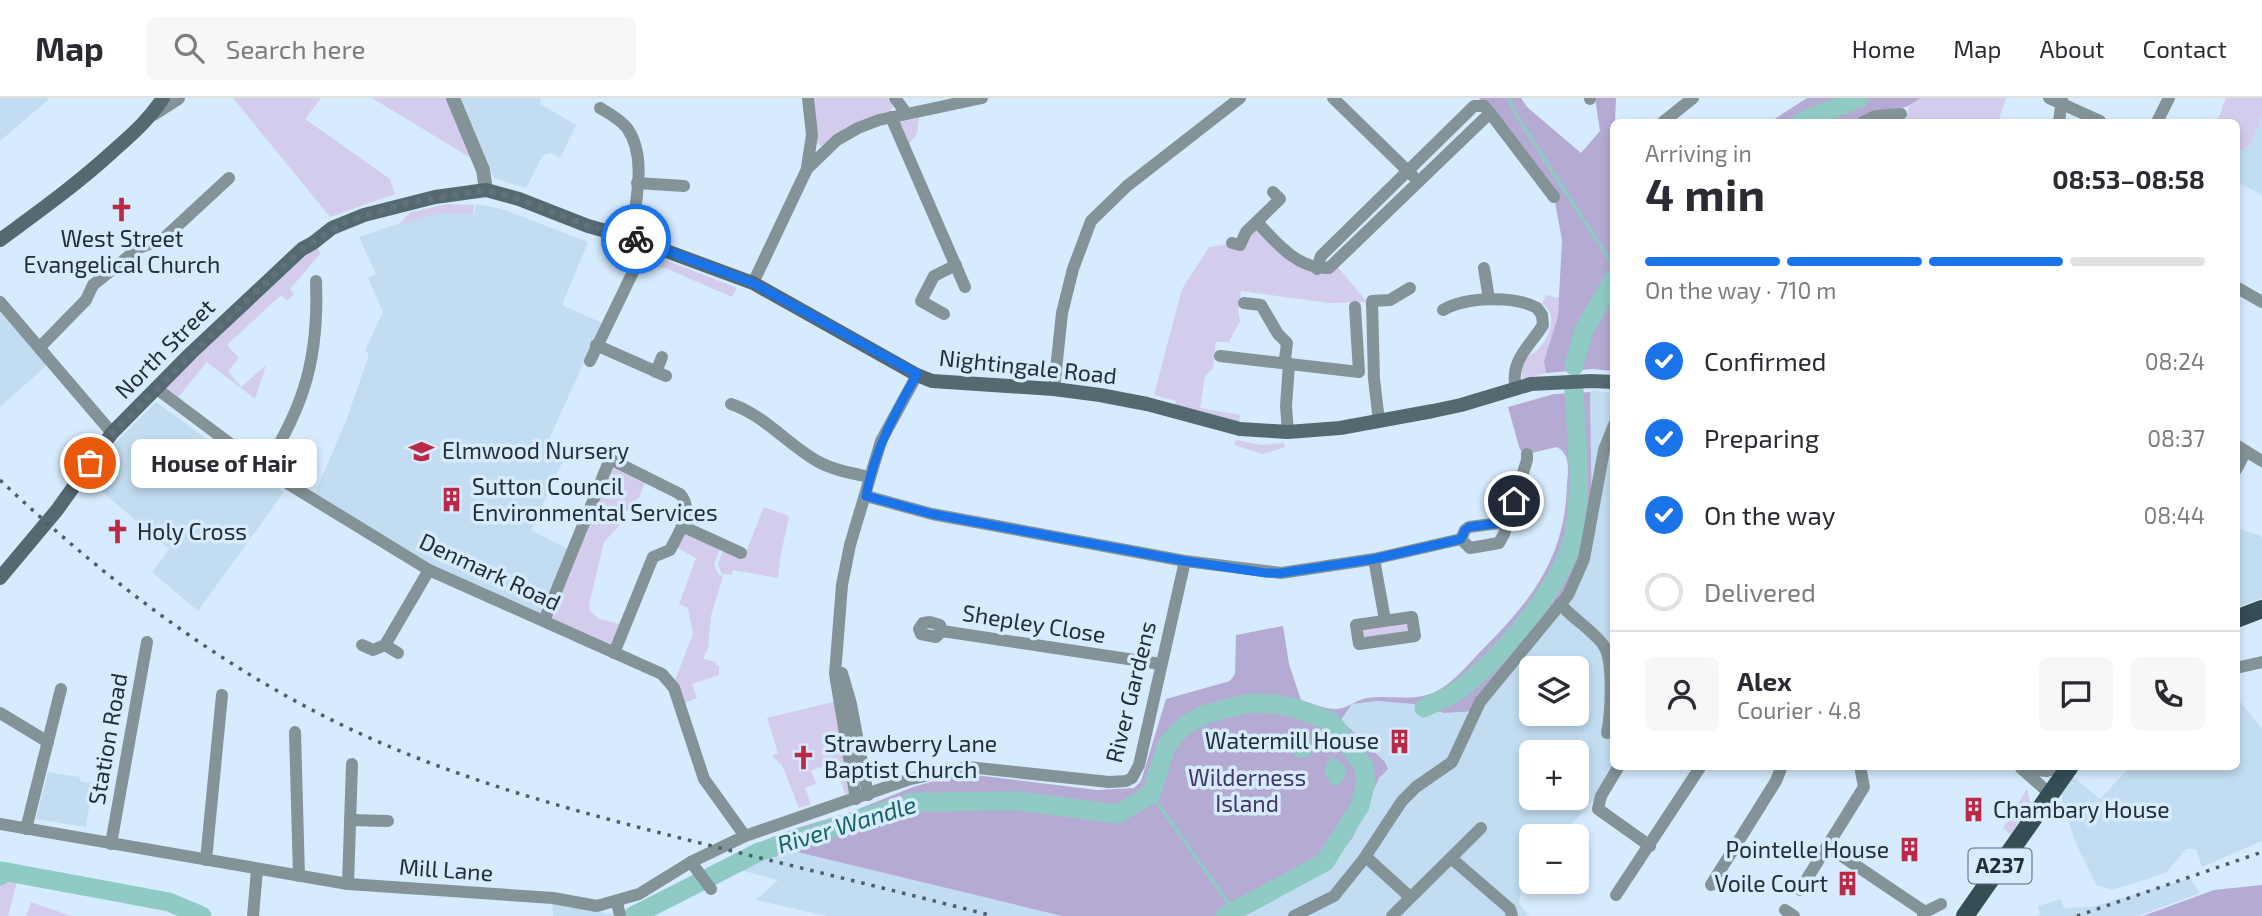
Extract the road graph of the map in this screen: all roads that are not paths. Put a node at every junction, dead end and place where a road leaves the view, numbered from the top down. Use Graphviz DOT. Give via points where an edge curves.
graph roads {
  1 [pos="163,98"];
  2 [pos="178,98"];
  3 [pos="453,98"];
  4 [pos="808,98"];
  5 [pos="895,98"];
  6 [pos="982,98"];
  7 [pos="1240,98"];
  8 [pos="1333,98"];
  9 [pos="1693,98"];
  10 [pos="2169,98"];
  11 [pos="2057,100"];
  12 [pos="600,108"];
  13 [pos="906,113"];
  14 [pos="1490,113"];
  15 [pos="153,114"];
  16 [pos="1900,114"];
  17 [pos="891,117"];
  18 [pos="1667,119"];
  19 [pos="1870,119"];
  20 [pos="2059,119"];
  21 [pos="2096,119"];
  22 [pos="2158,119"];
  23 [pos="807,169"];
  24 [pos="1408,171"];
  25 [pos="229,178"];
  26 [pos="1419,181"];
  27 [pos="637,183"];
  28 [pos="684,187"];
  29 [pos="486,190"];
  30 [pos="1273,192"];
  31 [pos="1554,197"];
  32 [pos="1257,222"];
  33 [pos="631,238"];
  34 [pos="0,240"];
  35 [pos="647,243"];
  36 [pos="1232,243"];
  37 [pos="956,265"];
  38 [pos="1484,268"];
  39 [pos="1317,269"];
  40 [pos="316,281"];
  41 [pos="753,283"];
  42 [pos="965,288"];
  43 [pos="1410,288"];
  44 [pos="2240,289"];
  45 [pos="1489,299"];
  46 [pos="0,302"];
  47 [pos="1244,303"];
  48 [pos="2262,303"];
  49 [pos="1354,307"];
  50 [pos="1443,310"];
  51 [pos="944,314"];
  52 [pos="596,345"];
  53 [pos="39,348"];
  54 [pos="1220,356"];
  55 [pos="662,357"];
  56 [pos="590,361"];
  57 [pos="1289,364"];
  58 [pos="917,374"];
  59 [pos="1610,382"];
  60 [pos="156,389"];
  61 [pos="1054,389"];
  62 [pos="1516,389"];
  63 [pos="731,404"];
  64 [pos="1379,421"];
  65 [pos="1288,432"];
  66 [pos="112,433"];
  67 [pos="779,435"];
  68 [pos="1610,435"];
  69 [pos="771,445"];
  70 [pos="2241,448"];
  71 [pos="1527,454"];
  72 [pos="2262,461"];
  73 [pos="264,469"];
  74 [pos="869,477"];
  75 [pos="866,496"];
  76 [pos="1507,522"];
  77 [pos="682,526"];
  78 [pos="1461,539"];
  79 [pos="741,553"];
  80 [pos="1374,559"];
  81 [pos="1185,561"];
  82 [pos="429,570"];
  83 [pos="0,578"];
  84 [pos="1560,604"];
  85 [pos="2262,609"];
  86 [pos="2240,617"];
  87 [pos="1385,620"];
  88 [pos="544,621"];
  89 [pos="942,631"];
  90 [pos="147,642"];
  91 [pos="362,645"];
  92 [pos="385,645"];
  93 [pos="398,653"];
  94 [pos="614,653"];
  95 [pos="2262,662"];
  96 [pos="1161,664"];
  97 [pos="2240,667"];
  98 [pos="61,689"];
  99 [pos="222,695"];
  100 [pos="0,713"];
  101 [pos="295,733"];
  102 [pos="1607,733"];
  103 [pos="48,742"];
  104 [pos="352,764"];
  105 [pos="1617,770"];
  106 [pos="1698,770"];
  107 [pos="1780,770"];
  108 [pos="1861,770"];
  109 [pos="2023,770"];
  110 [pos="2065,770"];
  111 [pos="2049,793"];
  112 [pos="862,797"];
  113 [pos="350,820"];
  114 [pos="388,821"];
  115 [pos="0,824"];
  116 [pos="1481,828"];
  117 [pos="26,829"];
  118 [pos="745,836"];
  119 [pos="111,844"];
  120 [pos="1650,846"];
  121 [pos="1827,846"];
  122 [pos="1366,856"];
  123 [pos="1451,858"];
  124 [pos="206,860"];
  125 [pos="691,863"];
  126 [pos="257,870"];
  127 [pos="299,876"];
  128 [pos="348,884"];
  129 [pos="1711,885"];
  130 [pos="711,890"];
  131 [pos="1800,890"];
  132 [pos="1616,895"];
  133 [pos="1410,897"];
  134 [pos="1941,904"];
  135 [pos="619,910"];
  136 [pos="1924,914"];
  137 [pos="253,916"];
  138 [pos="1293,916"];
  139 [pos="1392,916"];
  140 [pos="1512,916"];
  141 [pos="1965,916"];
  1 -- 15 [label="main road"];
  2 -- 15 [label="street"];
  3 -- 29 [label="street" via="484,170"];
  4 -- 23 [label="street" via="811,135"];
  5 -- 13 [label="street"];
  6 -- 13 [label="street"];
  7 -- 61 [label="street" via="1127,186 1091,221 1063,311"];
  8 -- 24 [label="street"];
  9 -- 18 [label="street"];
  10 -- 22 [label="street"];
  11 -- 20 [label="street"];
  11 -- 21 [label="street"];
  12 -- 27 [label="street" via="621,121 634,139"];
  13 -- 17 [label="street"];
  14 -- 24 [label="street" via="1484,106 1474,106"];
  14 -- 26 [label="street"];
  14 -- 31 [label="street"];
  15 -- 34 [label="main road" via="73,187"];
  16 -- 19 [label="street"];
  17 -- 23 [label="street" via="837,140"];
  17 -- 37 [label="street"];
  23 -- 41 [label="street"];
  24 -- 26 [label="street"];
  24 -- 39 [label="street" via="1321,256"];
  25 -- 53 [label="street" via="163,239 139,248 93,285 86,300"];
  26 -- 39 [label="street" via="1329,268"];
  27 -- 28 [label="street"];
  27 -- 33 [label="street"];
  29 -- 33 [label="main road, Nightingale Road"];
  29 -- 60 [label="main road, North Street" via="402,204 332,228 302,249"];
  30 -- 32 [label="street" via="1280,199"];
  32 -- 36 [label="street" via="1240,245"];
  32 -- 39 [label="street" via="1293,257"];
  33 -- 35 [label="main road, Nightingale Road"];
  35 -- 41 [label="main road, Nightingale Road"];
  35 -- 52 [label="street"];
  37 -- 42 [label="street"];
  37 -- 51 [label="street" via="934,276 921,301"];
  38 -- 45 [label="street"];
  40 -- 73 [label="street" via="317,320 304,388 283,439"];
  41 -- 58 [label="main road, Nightingale Road"];
  43 -- 64 [label="street" via="1390,300 1372,301"];
  44 -- 48 [label="street"];
  45 -- 50 [label="street"];
  45 -- 62 [label="street" via="1531,305 1542,315 1543,325 1514,368"];
  46 -- 53 [label="street"];
  47 -- 57 [label="street" via="1261,305 1287,343"];
  49 -- 57 [label="street" via="1359,372"];
  52 -- 55 [label="street" via="661,374"];
  52 -- 56 [label="street"];
  53 -- 66 [label="street"];
  54 -- 57 [label="street"];
  57 -- 65 [label="street"];
  58 -- 61 [label="main road, Nightingale Road" via="932,381"];
  58 -- 74 [label="street" via="881,441"];
  59 -- 62 [label="main road, Nightingale Road" via="1531,384"];
  60 -- 66 [label="main road, North Street"];
  60 -- 73 [label="street, Denmark Road"];
  61 -- 65 [label="main road, Nightingale Road" via="1147,404 1240,429"];
  62 -- 64 [label="main road, Nightingale Road"];
  63 -- 67 [label="street" via="753,412"];
  64 -- 65 [label="main road, Nightingale Road"];
  66 -- 83 [label="main road, North Street" via="57,510"];
  67 -- 69 [label="street"];
  67 -- 74 [label="street" via="829,467"];
  68 -- 84 [label="street" via="1584,559"];
  70 -- 72 [label="street"];
  71 -- 76 [label="street"];
  73 -- 82 [label="street, Denmark Road"];
  74 -- 75 [label="street"];
  75 -- 81 [label="street" via="932,514"];
  75 -- 112 [label="street" via="845,567 835,674"];
  76 -- 78 [label="street" via="1469,527"];
  76 -- 78 [label="street" via="1499,544 1470,548"];
  77 -- 79 [label="street"];
  77 -- 88 [label="street" via="687,508 680,494 610,459"];
  77 -- 94 [label="street" via="670,550 653,557"];
  78 -- 80 [label="street"];
  80 -- 81 [label="street" via="1281,573"];
  80 -- 87 [label="street"];
  81 -- 96 [label="street, River Gardens"];
  82 -- 88 [label="street, Denmark Road"];
  82 -- 92 [label="street"];
  84 -- 102 [label="street" via="1608,654"];
  84 -- 122 [label="street" via="1480,702 1452,762 1402,801"];
  85 -- 86 [label="main road"];
  88 -- 94 [label="street, Denmark Road"];
  89 -- 96 [label="street, Shepley Close"];
  90 -- 119 [label="street, Station Road"];
  91 -- 92 [label="street" via="373,650"];
  92 -- 93 [label="street"];
  94 -- 118 [label="street, Denmark Road" via="669,680 704,779"];
  95 -- 97 [label="street"];
  96 -- 112 [label="street, River Gardens" via="1139,765 1126,781 1082,781 968,767 910,779"];
  98 -- 103 [label="street"];
  99 -- 124 [label="street"];
  100 -- 103 [label="street"];
  101 -- 127 [label="street"];
  103 -- 117 [label="street"];
  104 -- 113 [label="street"];
  105 -- 120 [label="street" via="1598,809"];
  106 -- 120 [label="street"];
  107 -- 129 [label="street"];
  108 -- 121 [label="street" via="1864,786"];
  109 -- 111 [label="street"];
  110 -- 111 [label="main road, A237"];
  111 -- 141 [label="main road, A237"];
  112 -- 118 [label="street, Mill Lane"];
  113 -- 114 [label="street"];
  113 -- 128 [label="street"];
  115 -- 117 [label="street, Mill Lane"];
  116 -- 123 [label="street"];
  117 -- 119 [label="street, Mill Lane"];
  118 -- 125 [label="street, Mill Lane"];
  119 -- 124 [label="street, Mill Lane"];
  120 -- 132 [label="street"];
  121 -- 131 [label="street"];
  121 -- 136 [label="street"];
  122 -- 133 [label="street"];
  122 -- 138 [label="street" via="1334,896"];
  123 -- 133 [label="street"];
  123 -- 140 [label="street" via="1510,909"];
  124 -- 126 [label="street, Mill Lane"];
  125 -- 130 [label="street"];
  125 -- 135 [label="street, Mill Lane"];
  126 -- 127 [label="street, Mill Lane"];
  126 -- 137 [label="street"];
  127 -- 128 [label="street, Mill Lane"];
  128 -- 135 [label="street, Mill Lane" via="552,898"];
  133 -- 139 [label="street"];
  134 -- 136 [label="street"];
}
